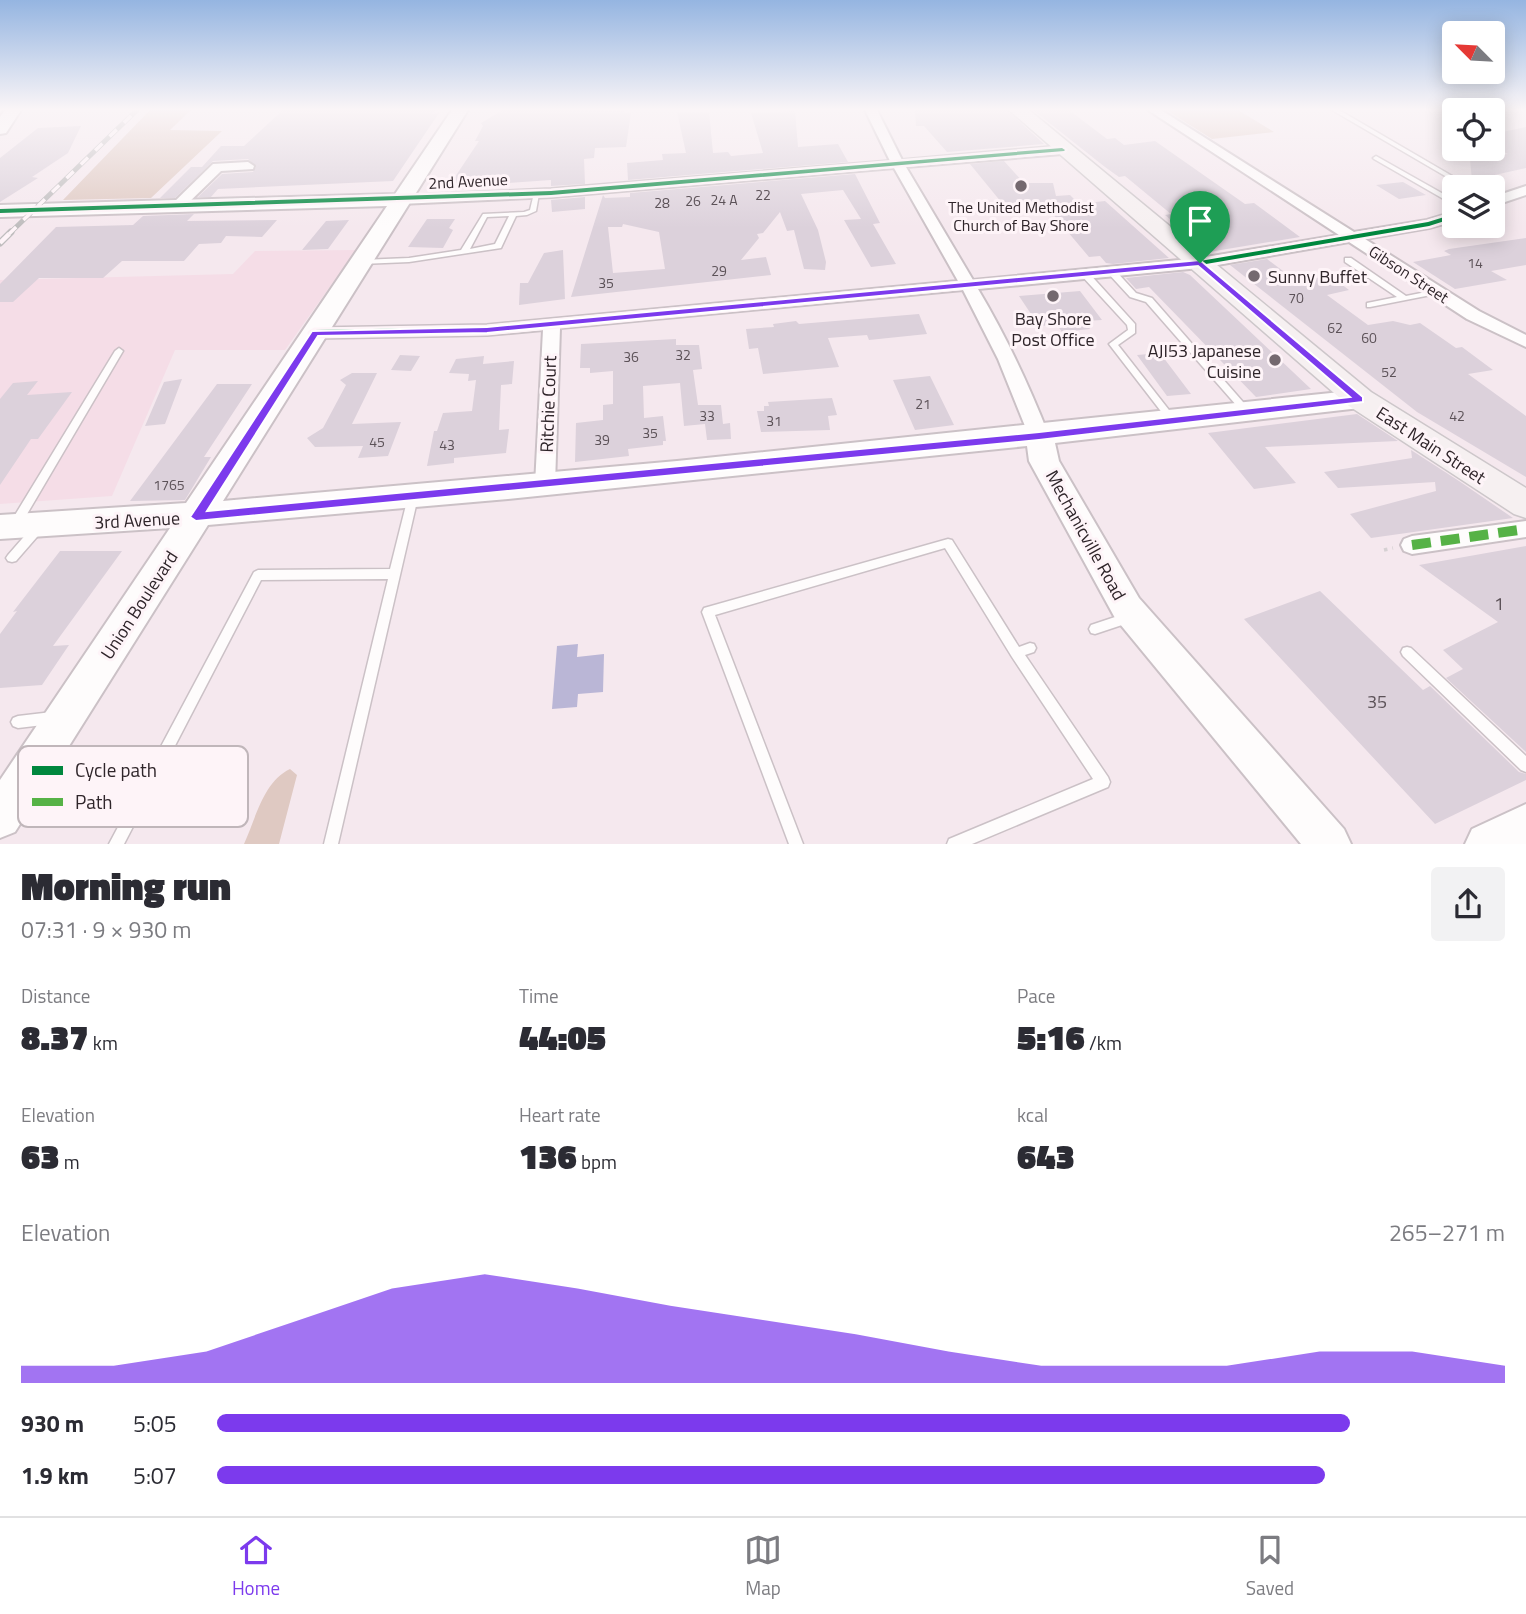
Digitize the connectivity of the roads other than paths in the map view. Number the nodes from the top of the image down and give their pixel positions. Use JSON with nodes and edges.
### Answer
{"nodes":[{"id":1,"x":434,"y":149,"type":"edge"},
{"id":2,"x":891,"y":149,"type":"edge"},
{"id":3,"x":1215,"y":149,"type":"edge"},
{"id":4,"x":1403,"y":149,"type":"edge"},
{"id":5,"x":1062,"y":150,"type":"joint"},
{"id":6,"x":1376,"y":158,"type":"dead end"},
{"id":7,"x":898,"y":164,"type":"junction"},
{"id":8,"x":247,"y":166,"type":"dead end"},
{"id":9,"x":1447,"y":175,"type":"edge"},
{"id":10,"x":1526,"y":190,"type":"edge"},
{"id":11,"x":536,"y":194,"type":"junction"},
{"id":12,"x":1442,"y":195,"type":"edge"},
{"id":13,"x":1505,"y":198,"type":"edge"},
{"id":14,"x":400,"y":200,"type":"junction"},
{"id":15,"x":177,"y":206,"type":"junction"},
{"id":16,"x":0,"y":211,"type":"edge"},
{"id":17,"x":514,"y":214,"type":"junction"},
{"id":18,"x":1442,"y":220,"type":"edge"},
{"id":19,"x":1353,"y":239,"type":"junction"},
{"id":20,"x":464,"y":251,"type":"junction"},
{"id":21,"x":1348,"y":260,"type":"dead end"},
{"id":22,"x":360,"y":262,"type":"junction"},
{"id":23,"x":1200,"y":263,"type":"junction"},
{"id":24,"x":1110,"y":270,"type":"junction"},
{"id":25,"x":1084,"y":273,"type":"junction"},
{"id":26,"x":968,"y":284,"type":"junction"},
{"id":27,"x":1436,"y":292,"type":"junction"},
{"id":28,"x":1404,"y":298,"type":"junction"},
{"id":29,"x":1370,"y":305,"type":"dead end"},
{"id":30,"x":552,"y":324,"type":"junction"},
{"id":31,"x":315,"y":333,"type":"junction"},
{"id":32,"x":1526,"y":342,"type":"edge"},
{"id":33,"x":119,"y":351,"type":"dead end"},
{"id":34,"x":1360,"y":399,"type":"junction"},
{"id":35,"x":1247,"y":412,"type":"junction"},
{"id":36,"x":1173,"y":421,"type":"junction"},
{"id":37,"x":1039,"y":436,"type":"junction"},
{"id":38,"x":545,"y":485,"type":"junction"},
{"id":39,"x":413,"y":496,"type":"junction"},
{"id":40,"x":1526,"y":505,"type":"edge"},
{"id":41,"x":196,"y":517,"type":"junction"},
{"id":42,"x":18,"y":526,"type":"edge"},
{"id":43,"x":1526,"y":529,"type":"edge"},
{"id":44,"x":1412,"y":545,"type":"dead end"},
{"id":45,"x":12,"y":558,"type":"dead end"},
{"id":46,"x":396,"y":574,"type":"junction"},
{"id":47,"x":1134,"y":615,"type":"junction"},
{"id":48,"x":1095,"y":629,"type":"dead end"},
{"id":49,"x":1406,"y":652,"type":"dead end"},
{"id":50,"x":66,"y":716,"type":"junction"},
{"id":51,"x":18,"y":722,"type":"dead end"},
{"id":52,"x":46,"y":746,"type":"edge"},
{"id":53,"x":168,"y":746,"type":"edge"},
{"id":54,"x":1526,"y":765,"type":"edge"},
{"id":55,"x":18,"y":789,"type":"edge"},
{"id":56,"x":0,"y":817,"type":"edge"},
{"id":57,"x":1526,"y":825,"type":"edge"},
{"id":58,"x":125,"y":827,"type":"edge"},
{"id":59,"x":116,"y":844,"type":"edge"},
{"id":60,"x":331,"y":844,"type":"edge"},
{"id":61,"x":796,"y":844,"type":"edge"},
{"id":62,"x":954,"y":844,"type":"edge"},
{"id":63,"x":1329,"y":844,"type":"edge"},
{"id":64,"x":1487,"y":844,"type":"edge"}],
"edges":[{"from":1,"to":14,"type":"main road","name":"Union Boulevard"},
{"from":2,"to":7,"type":"street","name":"Mechanicville Road"},
{"from":3,"to":19,"type":"street","name":"Gibson Street"},
{"from":4,"to":9,"type":"lane"},
{"from":5,"to":7,"type":"street","name":"2nd Avenue"},
{"from":5,"to":23,"type":"main road","name":"East Main Street"},
{"from":6,"to":12,"type":"lane"},
{"from":7,"to":11,"type":"street","name":"2nd Avenue"},
{"from":7,"to":26,"type":"street","name":"Mechanicville Road"},
{"from":8,"to":15,"type":"street"},
{"from":10,"to":13,"type":"street"},
{"from":11,"to":14,"type":"street","name":"2nd Avenue"},
{"from":11,"to":17,"type":"lane"},
{"from":14,"to":15,"type":"main road","name":"2nd Avenue"},
{"from":14,"to":22,"type":"main road","name":"Union Boulevard"},
{"from":15,"to":16,"type":"main road","name":"2nd Avenue"},
{"from":17,"to":20,"type":"lane"},
{"from":17,"to":20,"type":"lane"},
{"from":18,"to":19,"type":"street"},
{"from":19,"to":23,"type":"street"},
{"from":19,"to":27,"type":"street","name":"Gibson Street"},
{"from":20,"to":22,"type":"lane"},
{"from":21,"to":28,"type":"lane"},
{"from":22,"to":31,"type":"main road","name":"Union Boulevard"},
{"from":23,"to":24,"type":"street"},
{"from":23,"to":34,"type":"main road","name":"East Main Street"},
{"from":24,"to":25,"type":"street"},
{"from":24,"to":35,"type":"lane"},
{"from":25,"to":26,"type":"street"},
{"from":25,"to":36,"type":"lane"},
{"from":26,"to":30,"type":"street"},
{"from":26,"to":37,"type":"street","name":"Mechanicville Road"},
{"from":27,"to":28,"type":"lane"},
{"from":27,"to":32,"type":"street","name":"Gibson Street"},
{"from":28,"to":29,"type":"lane"},
{"from":30,"to":31,"type":"street"},
{"from":30,"to":38,"type":"street","name":"Ritchie Court"},
{"from":31,"to":41,"type":"main road","name":"Union Boulevard"},
{"from":33,"to":42,"type":"lane"},
{"from":34,"to":35,"type":"main road","name":"3rd Avenue"},
{"from":34,"to":40,"type":"main road","name":"East Main Street"},
{"from":35,"to":36,"type":"main road","name":"3rd Avenue"},
{"from":36,"to":37,"type":"main road","name":"3rd Avenue"},
{"from":37,"to":38,"type":"main road","name":"3rd Avenue"},
{"from":37,"to":47,"type":"main road","name":"Mechanicville Road"},
{"from":38,"to":39,"type":"main road","name":"3rd Avenue"},
{"from":39,"to":41,"type":"main road","name":"3rd Avenue"},
{"from":39,"to":46,"type":"lane"},
{"from":41,"to":42,"type":"main road","name":"3rd Avenue"},
{"from":41,"to":50,"type":"main road","name":"Union Boulevard"},
{"from":42,"to":45,"type":"lane"},
{"from":43,"to":44,"type":"street"},
{"from":46,"to":53,"type":"lane"},
{"from":46,"to":60,"type":"lane"},
{"from":47,"to":48,"type":"lane"},
{"from":47,"to":63,"type":"main road","name":"Mechanicville Road"},
{"from":49,"to":54,"type":"lane"},
{"from":50,"to":51,"type":"lane"},
{"from":50,"to":52,"type":"main road","name":"Union Boulevard"},
{"from":55,"to":56,"type":"main road","name":"Union Boulevard"},
{"from":57,"to":64,"type":"main road"},
{"from":58,"to":59,"type":"lane"},
{"from":61,"to":62,"type":"lane"}]}
